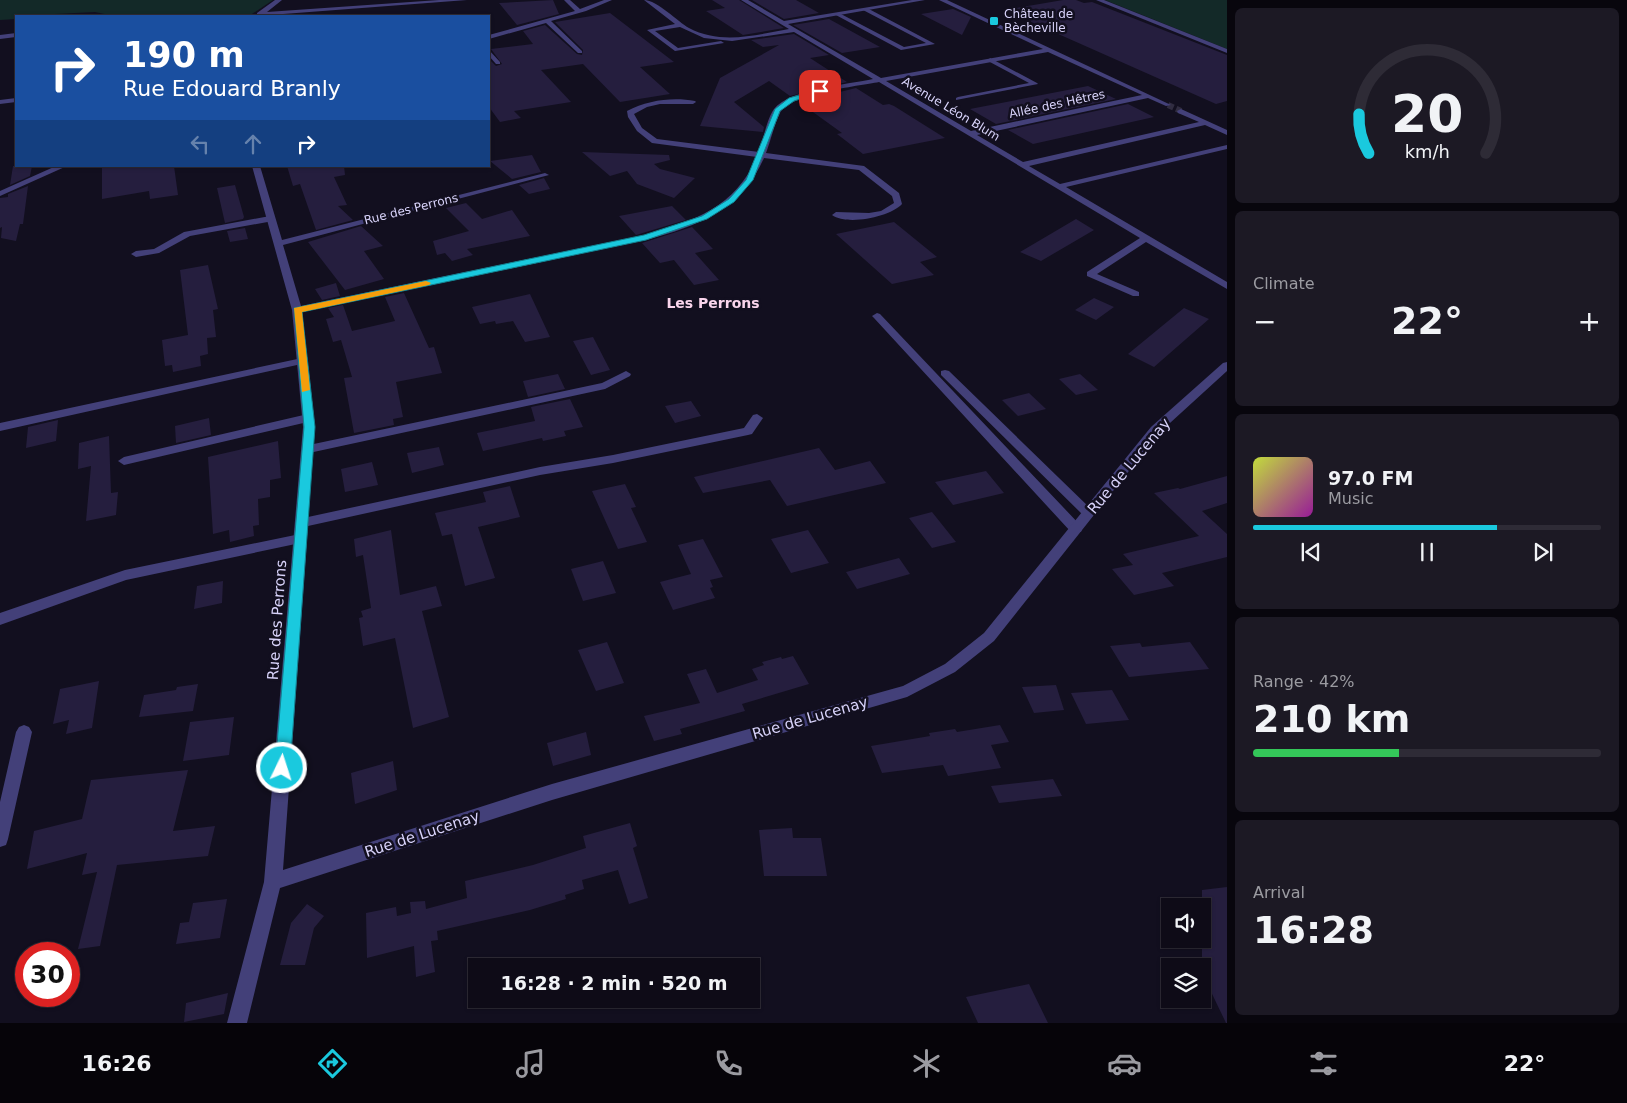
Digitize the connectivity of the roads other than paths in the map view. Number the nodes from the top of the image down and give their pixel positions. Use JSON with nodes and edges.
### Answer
{"nodes":[{"id":1,"x":279,"y":0,"type":"edge"},
{"id":2,"x":464,"y":0,"type":"edge"},
{"id":3,"x":567,"y":0,"type":"edge"},
{"id":4,"x":609,"y":0,"type":"edge"},
{"id":5,"x":647,"y":0,"type":"edge"},
{"id":6,"x":744,"y":0,"type":"edge"},
{"id":7,"x":876,"y":0,"type":"edge"},
{"id":8,"x":922,"y":0,"type":"edge"},
{"id":9,"x":942,"y":0,"type":"edge"},
{"id":10,"x":1098,"y":0,"type":"edge"},
{"id":11,"x":888,"y":5,"type":"junction"},
{"id":12,"x":865,"y":9,"type":"junction"},
{"id":13,"x":578,"y":12,"type":"junction"},
{"id":14,"x":837,"y":14,"type":"junction"},
{"id":15,"x":62,"y":15,"type":"edge"},
{"id":16,"x":83,"y":15,"type":"edge"},
{"id":17,"x":258,"y":15,"type":"edge"},
{"id":18,"x":546,"y":20,"type":"junction"},
{"id":19,"x":782,"y":23,"type":"junction"},
{"id":20,"x":682,"y":25,"type":"junction"},
{"id":21,"x":794,"y":30,"type":"junction"},
{"id":22,"x":15,"y":34,"type":"edge"},
{"id":23,"x":0,"y":37,"type":"edge"},
{"id":24,"x":490,"y":37,"type":"edge"},
{"id":25,"x":736,"y":39,"type":"junction"},
{"id":26,"x":1048,"y":50,"type":"junction"},
{"id":27,"x":1227,"y":51,"type":"edge"},
{"id":28,"x":580,"y":52,"type":"dead end"},
{"id":29,"x":490,"y":53,"type":"edge"},
{"id":30,"x":990,"y":60,"type":"junction"},
{"id":31,"x":498,"y":63,"type":"dead end"},
{"id":32,"x":879,"y":80,"type":"junction"},
{"id":33,"x":1148,"y":96,"type":"junction"},
{"id":34,"x":15,"y":100,"type":"edge"},
{"id":35,"x":958,"y":100,"type":"dead end"},
{"id":36,"x":0,"y":102,"type":"edge"},
{"id":37,"x":693,"y":102,"type":"dead end"},
{"id":38,"x":1168,"y":106,"type":"tunnel mouth"},
{"id":39,"x":1181,"y":111,"type":"tunnel mouth"},
{"id":40,"x":1206,"y":123,"type":"junction"},
{"id":41,"x":1226,"y":132,"type":"edge"},
{"id":42,"x":970,"y":134,"type":"junction"},
{"id":43,"x":1227,"y":147,"type":"edge"},
{"id":44,"x":761,"y":154,"type":"junction"},
{"id":45,"x":1021,"y":165,"type":"junction"},
{"id":46,"x":62,"y":167,"type":"edge"},
{"id":47,"x":256,"y":167,"type":"edge"},
{"id":48,"x":545,"y":175,"type":"dead end"},
{"id":49,"x":1058,"y":187,"type":"junction"},
{"id":50,"x":0,"y":194,"type":"edge"},
{"id":51,"x":836,"y":216,"type":"dead end"},
{"id":52,"x":270,"y":219,"type":"junction"},
{"id":53,"x":1146,"y":238,"type":"junction"},
{"id":54,"x":277,"y":244,"type":"junction"},
{"id":55,"x":136,"y":254,"type":"dead end"},
{"id":56,"x":1227,"y":286,"type":"edge"},
{"id":57,"x":1136,"y":294,"type":"dead end"},
{"id":58,"x":297,"y":310,"type":"junction"},
{"id":59,"x":877,"y":316,"type":"dead end"},
{"id":60,"x":302,"y":361,"type":"junction"},
{"id":61,"x":1227,"y":365,"type":"edge"},
{"id":62,"x":945,"y":373,"type":"dead end"},
{"id":63,"x":626,"y":374,"type":"dead end"},
{"id":64,"x":308,"y":418,"type":"junction"},
{"id":65,"x":757,"y":418,"type":"dead end"},
{"id":66,"x":0,"y":427,"type":"edge"},
{"id":67,"x":308,"y":449,"type":"junction"},
{"id":68,"x":124,"y":461,"type":"dead end"},
{"id":69,"x":1088,"y":513,"type":"junction"},
{"id":70,"x":301,"y":523,"type":"junction"},
{"id":71,"x":1076,"y":528,"type":"junction"},
{"id":72,"x":300,"y":539,"type":"junction"},
{"id":73,"x":0,"y":619,"type":"edge"},
{"id":74,"x":24,"y":732,"type":"dead end"},
{"id":75,"x":0,"y":839,"type":"edge"},
{"id":76,"x":273,"y":882,"type":"junction"},
{"id":77,"x":237,"y":1023,"type":"edge"}],
"edges":[{"from":1,"to":17,"type":"street"},
{"from":2,"to":17,"type":"street"},
{"from":3,"to":13,"type":"street"},
{"from":4,"to":13,"type":"street"},
{"from":5,"to":20,"type":"street"},
{"from":6,"to":19,"type":"street","name":"Avenue Léon Blum"},
{"from":7,"to":11,"type":"street"},
{"from":8,"to":11,"type":"street"},
{"from":9,"to":26,"type":"street"},
{"from":10,"to":27,"type":"street"},
{"from":11,"to":12,"type":"street"},
{"from":12,"to":14,"type":"street"},
{"from":12,"to":14,"type":"street"},
{"from":13,"to":18,"type":"street"},
{"from":14,"to":19,"type":"street"},
{"from":15,"to":16,"type":"street"},
{"from":18,"to":24,"type":"street"},
{"from":18,"to":28,"type":"street"},
{"from":19,"to":21,"type":"street","name":"Avenue Léon Blum"},
{"from":20,"to":25,"type":"street"},
{"from":20,"to":25,"type":"street"},
{"from":21,"to":25,"type":"street"},
{"from":21,"to":32,"type":"street","name":"Avenue Léon Blum"},
{"from":22,"to":23,"type":"street"},
{"from":26,"to":30,"type":"street"},
{"from":26,"to":33,"type":"street"},
{"from":29,"to":31,"type":"street"},
{"from":30,"to":32,"type":"street"},
{"from":30,"to":35,"type":"street"},
{"from":32,"to":42,"type":"street","name":"Avenue Léon Blum"},
{"from":32,"to":44,"type":"street"},
{"from":33,"to":38,"type":"street"},
{"from":33,"to":42,"type":"street","name":"Allée des Hêtres"},
{"from":34,"to":36,"type":"street"},
{"from":37,"to":44,"type":"street"},
{"from":39,"to":40,"type":"street"},
{"from":40,"to":41,"type":"street"},
{"from":40,"to":45,"type":"street"},
{"from":42,"to":45,"type":"street","name":"Avenue Léon Blum"},
{"from":43,"to":49,"type":"street"},
{"from":44,"to":51,"type":"street"},
{"from":44,"to":58,"type":"street"},
{"from":45,"to":49,"type":"street","name":"Avenue Léon Blum"},
{"from":46,"to":50,"type":"street"},
{"from":47,"to":52,"type":"street","name":"Rue des Perrons"},
{"from":48,"to":54,"type":"street","name":"Rue des Perrons"},
{"from":49,"to":53,"type":"street","name":"Avenue Léon Blum"},
{"from":52,"to":54,"type":"street","name":"Rue des Perrons"},
{"from":52,"to":55,"type":"street"},
{"from":53,"to":56,"type":"street","name":"Avenue Léon Blum"},
{"from":53,"to":57,"type":"street"},
{"from":54,"to":58,"type":"street","name":"Rue des Perrons"},
{"from":58,"to":60,"type":"street","name":"Rue des Perrons"},
{"from":59,"to":71,"type":"street"},
{"from":60,"to":64,"type":"street","name":"Rue des Perrons"},
{"from":60,"to":66,"type":"street"},
{"from":61,"to":69,"type":"street","name":"Rue de Lucenay"},
{"from":62,"to":69,"type":"street"},
{"from":63,"to":67,"type":"street"},
{"from":64,"to":67,"type":"street","name":"Rue des Perrons"},
{"from":64,"to":68,"type":"street"},
{"from":65,"to":70,"type":"street"},
{"from":67,"to":70,"type":"street","name":"Rue des Perrons"},
{"from":69,"to":71,"type":"street","name":"Rue de Lucenay"},
{"from":70,"to":72,"type":"street","name":"Rue des Perrons"},
{"from":71,"to":76,"type":"street","name":"Rue de Lucenay"},
{"from":72,"to":73,"type":"street"},
{"from":72,"to":76,"type":"street","name":"Rue des Perrons"},
{"from":74,"to":75,"type":"street"},
{"from":76,"to":77,"type":"street","name":"Rue des Perrons"}]}
